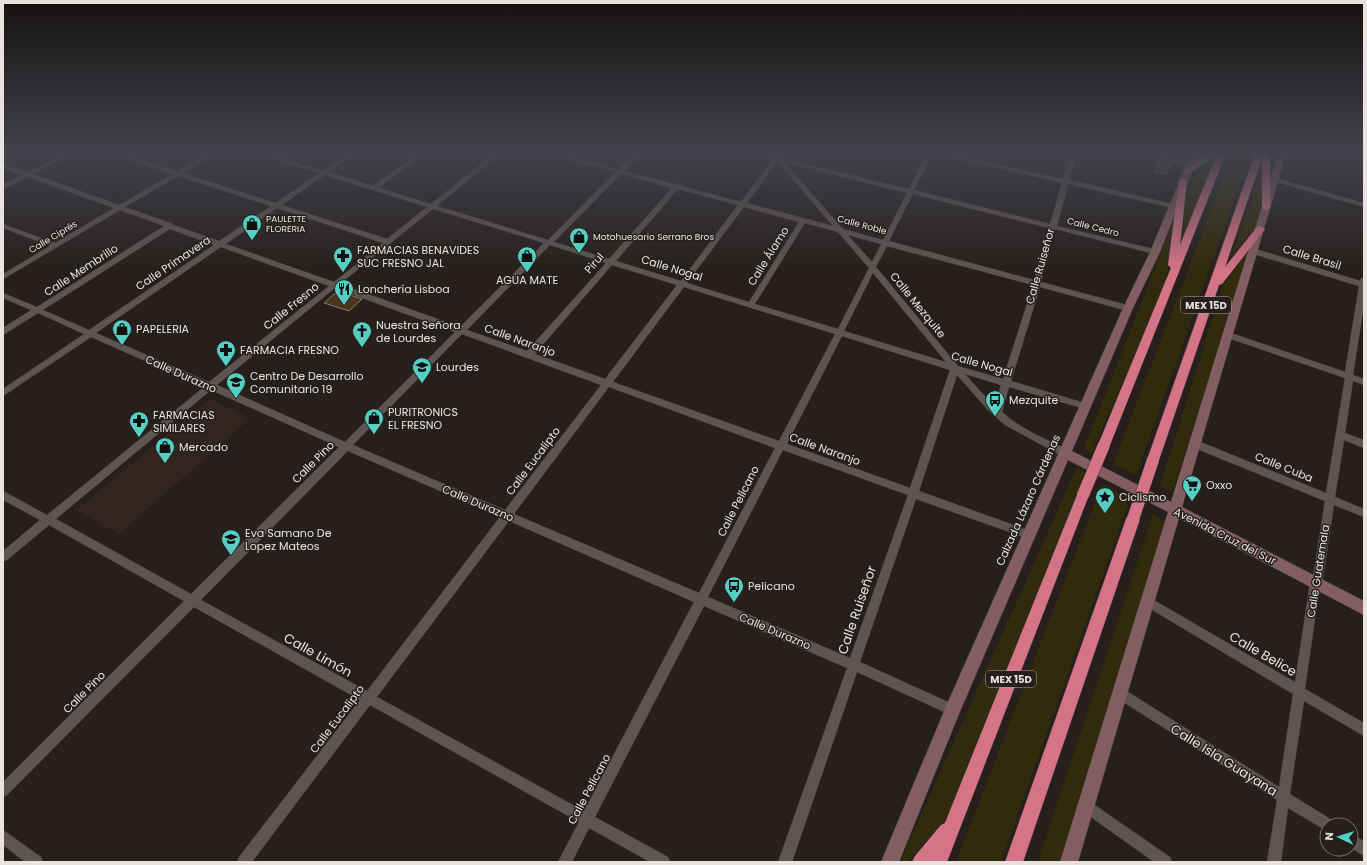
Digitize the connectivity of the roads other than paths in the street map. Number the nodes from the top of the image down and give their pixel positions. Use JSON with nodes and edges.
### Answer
{"nodes":[{"id":1,"x":76,"y":191,"type":"edge"},
{"id":2,"x":147,"y":191,"type":"edge"},
{"id":3,"x":233,"y":191,"type":"edge"},
{"id":4,"x":298,"y":191,"type":"edge"},
{"id":5,"x":386,"y":191,"type":"edge"},
{"id":6,"x":451,"y":191,"type":"edge"},
{"id":7,"x":599,"y":191,"type":"edge"},
{"id":8,"x":672,"y":191,"type":"edge"},
{"id":9,"x":699,"y":191,"type":"edge"},
{"id":10,"x":751,"y":191,"type":"edge"},
{"id":11,"x":808,"y":191,"type":"edge"},
{"id":12,"x":1062,"y":191,"type":"edge"},
{"id":13,"x":1110,"y":191,"type":"edge"},
{"id":14,"x":1179,"y":191,"type":"edge"},
{"id":15,"x":1183,"y":191,"type":"edge"},
{"id":16,"x":1207,"y":191,"type":"edge"},
{"id":17,"x":1246,"y":191,"type":"edge"},
{"id":18,"x":1266,"y":191,"type":"edge"},
{"id":19,"x":1271,"y":191,"type":"edge"},
{"id":20,"x":1315,"y":191,"type":"edge"},
{"id":21,"x":910,"y":192,"type":"joint"},
{"id":22,"x":742,"y":204,"type":"junction"},
{"id":23,"x":1364,"y":205,"type":"edge"},
{"id":24,"x":277,"y":206,"type":"junction"},
{"id":25,"x":433,"y":206,"type":"junction"},
{"id":26,"x":1173,"y":206,"type":"junction"},
{"id":27,"x":121,"y":207,"type":"junction"},
{"id":28,"x":1266,"y":208,"type":"junction"},
{"id":29,"x":804,"y":220,"type":"junction"},
{"id":30,"x":171,"y":225,"type":"junction"},
{"id":31,"x":3,"y":226,"type":"edge"},
{"id":32,"x":1052,"y":226,"type":"junction"},
{"id":33,"x":1260,"y":229,"type":"junction"},
{"id":34,"x":840,"y":230,"type":"junction"},
{"id":35,"x":388,"y":242,"type":"junction"},
{"id":36,"x":549,"y":242,"type":"junction"},
{"id":37,"x":885,"y":242,"type":"junction"},
{"id":38,"x":220,"y":244,"type":"junction"},
{"id":39,"x":56,"y":246,"type":"junction"},
{"id":40,"x":1253,"y":250,"type":"junction"},
{"id":41,"x":1155,"y":252,"type":"junction"},
{"id":42,"x":611,"y":261,"type":"junction"},
{"id":43,"x":872,"y":267,"type":"junction"},
{"id":44,"x":3,"y":277,"type":"edge"},
{"id":45,"x":1171,"y":282,"type":"junction"},
{"id":46,"x":682,"y":283,"type":"junction"},
{"id":47,"x":1037,"y":283,"type":"junction"},
{"id":48,"x":1364,"y":283,"type":"edge"},
{"id":49,"x":334,"y":285,"type":"junction"},
{"id":50,"x":1212,"y":289,"type":"junction"},
{"id":51,"x":3,"y":295,"type":"edge"},
{"id":52,"x":751,"y":304,"type":"junction"},
{"id":53,"x":1128,"y":308,"type":"junction"},
{"id":54,"x":38,"y":310,"type":"junction"},
{"id":55,"x":1360,"y":328,"type":"edge"},
{"id":56,"x":460,"y":331,"type":"junction"},
{"id":57,"x":3,"y":332,"type":"edge"},
{"id":58,"x":840,"y":332,"type":"junction"},
{"id":59,"x":90,"y":333,"type":"junction"},
{"id":60,"x":1228,"y":335,"type":"junction"},
{"id":61,"x":528,"y":356,"type":"junction"},
{"id":62,"x":955,"y":368,"type":"junction"},
{"id":63,"x":1349,"y":377,"type":"junction"},
{"id":64,"x":1006,"y":382,"type":"junction"},
{"id":65,"x":1364,"y":382,"type":"edge"},
{"id":66,"x":606,"y":384,"type":"junction"},
{"id":67,"x":209,"y":387,"type":"junction"},
{"id":68,"x":3,"y":393,"type":"edge"},
{"id":69,"x":1085,"y":406,"type":"junction"},
{"id":70,"x":997,"y":413,"type":"junction"},
{"id":71,"x":1340,"y":435,"type":"junction"},
{"id":72,"x":1195,"y":444,"type":"junction"},
{"id":73,"x":1364,"y":444,"type":"edge"},
{"id":74,"x":780,"y":445,"type":"junction"},
{"id":75,"x":346,"y":446,"type":"junction"},
{"id":76,"x":1065,"y":453,"type":"junction"},
{"id":77,"x":3,"y":494,"type":"edge"},
{"id":78,"x":913,"y":494,"type":"junction"},
{"id":79,"x":1330,"y":499,"type":"junction"},
{"id":80,"x":1174,"y":510,"type":"junction"},
{"id":81,"x":1364,"y":513,"type":"edge"},
{"id":82,"x":507,"y":516,"type":"junction"},
{"id":83,"x":48,"y":520,"type":"junction"},
{"id":84,"x":1029,"y":535,"type":"junction"},
{"id":85,"x":3,"y":557,"type":"edge"},
{"id":86,"x":1315,"y":583,"type":"junction"},
{"id":87,"x":702,"y":600,"type":"junction"},
{"id":88,"x":192,"y":601,"type":"junction"},
{"id":89,"x":1148,"y":602,"type":"junction"},
{"id":90,"x":1364,"y":608,"type":"edge"},
{"id":91,"x":853,"y":665,"type":"junction"},
{"id":92,"x":1300,"y":692,"type":"junction"},
{"id":93,"x":1121,"y":694,"type":"junction"},
{"id":94,"x":368,"y":698,"type":"junction"},
{"id":95,"x":953,"y":710,"type":"junction"},
{"id":96,"x":1364,"y":730,"type":"edge"},
{"id":97,"x":3,"y":791,"type":"edge"},
{"id":98,"x":1283,"y":797,"type":"junction"},
{"id":99,"x":1086,"y":805,"type":"junction"},
{"id":100,"x":587,"y":819,"type":"junction"},
{"id":101,"x":1319,"y":820,"type":"edge"},
{"id":102,"x":954,"y":822,"type":"junction"},
{"id":103,"x":3,"y":837,"type":"edge"},
{"id":104,"x":36,"y":862,"type":"edge"},
{"id":105,"x":244,"y":862,"type":"edge"},
{"id":106,"x":565,"y":862,"type":"edge"},
{"id":107,"x":663,"y":862,"type":"edge"},
{"id":108,"x":786,"y":862,"type":"edge"},
{"id":109,"x":890,"y":862,"type":"edge"},
{"id":110,"x":920,"y":862,"type":"edge"},
{"id":111,"x":938,"y":862,"type":"edge"},
{"id":112,"x":1014,"y":862,"type":"edge"},
{"id":113,"x":1069,"y":862,"type":"edge"},
{"id":114,"x":1165,"y":862,"type":"edge"},
{"id":115,"x":1274,"y":862,"type":"edge"}],
"edges":[{"from":1,"to":27,"type":"street","name":"Calle Naranjo"},
{"from":2,"to":27,"type":"street","name":"Calle Ciprés"},
{"from":3,"to":24,"type":"street"},
{"from":4,"to":24,"type":"street","name":"Calle Primavera"},
{"from":5,"to":25,"type":"street","name":"Calle Nogal"},
{"from":6,"to":25,"type":"street","name":"Calle Fresno"},
{"from":7,"to":36,"type":"street","name":"Calle Pino"},
{"from":8,"to":42,"type":"street","name":"Pirul"},
{"from":9,"to":22,"type":"street","name":"Calle Roble"},
{"from":10,"to":22,"type":"street","name":"Calle Eucalipto"},
{"from":11,"to":34,"type":"street","name":"Calle Mezquite"},
{"from":12,"to":32,"type":"street","name":"Calle Ruiseñor"},
{"from":13,"to":26,"type":"street"},
{"from":14,"to":26,"type":"main road","name":"Calzada Lázaro Cárdenas"},
{"from":15,"to":45,"type":"highway"},
{"from":16,"to":45,"type":"highway","number":"MEX 15D"},
{"from":17,"to":50,"type":"highway","number":"MEX 15D"},
{"from":18,"to":28,"type":"highway"},
{"from":19,"to":28,"type":"main road"},
{"from":20,"to":23,"type":"street"},
{"from":21,"to":32,"type":"street","name":"Calle Cedro"},
{"from":21,"to":37,"type":"street","name":"Calle Pelícano"},
{"from":22,"to":29,"type":"street","name":"Calle Roble"},
{"from":22,"to":46,"type":"street","name":"Calle Eucalipto"},
{"from":24,"to":35,"type":"street"},
{"from":24,"to":38,"type":"street","name":"Calle Primavera"},
{"from":25,"to":35,"type":"street","name":"Calle Fresno"},
{"from":25,"to":36,"type":"street","name":"Calle Nogal"},
{"from":26,"to":41,"type":"main road","name":"Calzada Lázaro Cárdenas"},
{"from":27,"to":30,"type":"street","name":"Calle Naranjo"},
{"from":27,"to":39,"type":"street","name":"Calle Ciprés"},
{"from":28,"to":33,"type":"main road"},
{"from":29,"to":34,"type":"street","name":"Calle Roble"},
{"from":29,"to":52,"type":"street","name":"Calle Álamo"},
{"from":30,"to":38,"type":"street","name":"Calle Naranjo"},
{"from":30,"to":54,"type":"street","name":"Calle Membrillo"},
{"from":31,"to":39,"type":"street"},
{"from":32,"to":41,"type":"street","name":"Calle Cedro"},
{"from":32,"to":47,"type":"street","name":"Calle Ruiseñor"},
{"from":33,"to":40,"type":"main road"},
{"from":33,"to":50,"type":"highway"},
{"from":34,"to":37,"type":"street","name":"Calle Roble"},
{"from":34,"to":43,"type":"street","name":"Calle Mezquite"},
{"from":35,"to":49,"type":"street","name":"Calle Fresno"},
{"from":36,"to":42,"type":"street","name":"Calle Nogal"},
{"from":36,"to":56,"type":"street","name":"Calle Pino"},
{"from":37,"to":43,"type":"street","name":"Calle Pelícano"},
{"from":37,"to":47,"type":"street","name":"Calle Roble"},
{"from":38,"to":49,"type":"street","name":"Calle Naranjo"},
{"from":38,"to":59,"type":"street","name":"Calle Primavera"},
{"from":39,"to":44,"type":"street","name":"Calle Ciprés"},
{"from":40,"to":48,"type":"street","name":"Calle Brasil"},
{"from":40,"to":60,"type":"main road"},
{"from":41,"to":53,"type":"main road","name":"Calzada Lázaro Cárdenas"},
{"from":42,"to":46,"type":"street","name":"Calle Nogal"},
{"from":42,"to":61,"type":"street","name":"Pirul"},
{"from":43,"to":58,"type":"street","name":"Calle Pelícano"},
{"from":43,"to":62,"type":"street","name":"Calle Mezquite"},
{"from":45,"to":102,"type":"highway","number":"MEX 15D","bridge":true},
{"from":46,"to":52,"type":"street","name":"Calle Nogal"},
{"from":46,"to":66,"type":"street","name":"Calle Eucalipto"},
{"from":47,"to":53,"type":"street","name":"Calle Roble"},
{"from":47,"to":64,"type":"street","name":"Calle Ruiseñor"},
{"from":48,"to":55,"type":"street","name":"Calle Guatemala"},
{"from":49,"to":56,"type":"street","name":"Calle Naranjo"},
{"from":49,"to":67,"type":"street","name":"Calle Fresno"},
{"from":50,"to":112,"type":"highway","number":"MEX 15D","bridge":true},
{"from":51,"to":54,"type":"street","name":"Calle Durazno"},
{"from":52,"to":58,"type":"street","name":"Calle Nogal"},
{"from":53,"to":69,"type":"main road","name":"Calzada Lázaro Cárdenas"},
{"from":54,"to":57,"type":"street","name":"Calle Membrillo"},
{"from":54,"to":59,"type":"street","name":"Calle Durazno"},
{"from":55,"to":63,"type":"street","name":"Calle Guatemala"},
{"from":56,"to":61,"type":"street","name":"Calle Naranjo"},
{"from":56,"to":75,"type":"street","name":"Calle Pino"},
{"from":58,"to":62,"type":"street","name":"Calle Nogal"},
{"from":58,"to":74,"type":"street","name":"Calle Pelícano"},
{"from":59,"to":67,"type":"street","name":"Calle Durazno"},
{"from":59,"to":68,"type":"street","name":"Calle Primavera"},
{"from":60,"to":63,"type":"street"},
{"from":60,"to":72,"type":"main road"},
{"from":61,"to":66,"type":"street","name":"Calle Naranjo"},
{"from":62,"to":64,"type":"street","name":"Calle Nogal"},
{"from":62,"to":70,"type":"street","name":"Calle Mezquite"},
{"from":62,"to":78,"type":"street","name":"Calle Ruiseñor"},
{"from":63,"to":65,"type":"street"},
{"from":63,"to":71,"type":"street","name":"Calle Guatemala"},
{"from":64,"to":69,"type":"street","name":"Calle Nogal"},
{"from":64,"to":70,"type":"street","name":"Calle Ruiseñor"},
{"from":66,"to":74,"type":"street","name":"Calle Naranjo"},
{"from":66,"to":82,"type":"street","name":"Calle Eucalipto"},
{"from":67,"to":75,"type":"street","name":"Calle Durazno"},
{"from":67,"to":83,"type":"street","name":"Calle Fresno"},
{"from":69,"to":76,"type":"main road","name":"Calzada Lázaro Cárdenas"},
{"from":70,"to":76,"type":"street","name":"Calle Mezquite"},
{"from":71,"to":73,"type":"street"},
{"from":71,"to":79,"type":"street","name":"Calle Guatemala"},
{"from":72,"to":79,"type":"street","name":"Calle Cuba"},
{"from":72,"to":80,"type":"main road"},
{"from":74,"to":78,"type":"street","name":"Calle Naranjo"},
{"from":74,"to":87,"type":"street","name":"Calle Pelícano"},
{"from":75,"to":82,"type":"street","name":"Calle Durazno"},
{"from":75,"to":88,"type":"street","name":"Calle Pino"},
{"from":76,"to":80,"type":"main road","name":"Avenida Cruz del Sur"},
{"from":76,"to":84,"type":"main road","name":"Calzada Lázaro Cárdenas"},
{"from":77,"to":83,"type":"street","name":"Calle Limón"},
{"from":78,"to":84,"type":"street","name":"Calle Naranjo"},
{"from":78,"to":91,"type":"street","name":"Calle Ruiseñor"},
{"from":79,"to":81,"type":"street","name":"Calle Cuba"},
{"from":79,"to":86,"type":"street","name":"Calle Guatemala"},
{"from":80,"to":86,"type":"main road","name":"Avenida Cruz del Sur"},
{"from":80,"to":89,"type":"main road"},
{"from":82,"to":87,"type":"street","name":"Calle Durazno"},
{"from":82,"to":94,"type":"street","name":"Calle Eucalipto"},
{"from":83,"to":85,"type":"street","name":"Calle Fresno"},
{"from":83,"to":88,"type":"street","name":"Calle Limón"},
{"from":84,"to":95,"type":"main road","name":"Calzada Lázaro Cárdenas"},
{"from":86,"to":90,"type":"main road","name":"Avenida Cruz del Sur"},
{"from":86,"to":92,"type":"street","name":"Calle Guatemala"},
{"from":87,"to":91,"type":"street","name":"Calle Durazno"},
{"from":87,"to":100,"type":"street","name":"Calle Pelícano"},
{"from":88,"to":94,"type":"street","name":"Calle Limón"},
{"from":88,"to":97,"type":"street","name":"Calle Pino"},
{"from":89,"to":92,"type":"street","name":"Calle Belice"},
{"from":89,"to":93,"type":"main road"},
{"from":91,"to":95,"type":"street","name":"Calle Durazno"},
{"from":91,"to":108,"type":"street","name":"Calle Ruiseñor"},
{"from":92,"to":96,"type":"street","name":"Calle Belice"},
{"from":92,"to":98,"type":"street","name":"Calle Guatemala"},
{"from":93,"to":98,"type":"street","name":"Calle Isla Guayana"},
{"from":93,"to":99,"type":"main road"},
{"from":94,"to":100,"type":"street","name":"Calle Limón"},
{"from":94,"to":105,"type":"street","name":"Calle Eucalipto"},
{"from":95,"to":109,"type":"main road","name":"Calzada Lázaro Cárdenas"},
{"from":98,"to":101,"type":"street","name":"Calle Isla Guayana"},
{"from":98,"to":115,"type":"street","name":"Calle Guatemala"},
{"from":99,"to":113,"type":"main road"},
{"from":99,"to":114,"type":"street"},
{"from":100,"to":106,"type":"street","name":"Calle Pelícano"},
{"from":100,"to":107,"type":"street","name":"Calle Limón"},
{"from":102,"to":110,"type":"highway"},
{"from":102,"to":111,"type":"highway","number":"MEX 15D"},
{"from":103,"to":104,"type":"street"}]}
